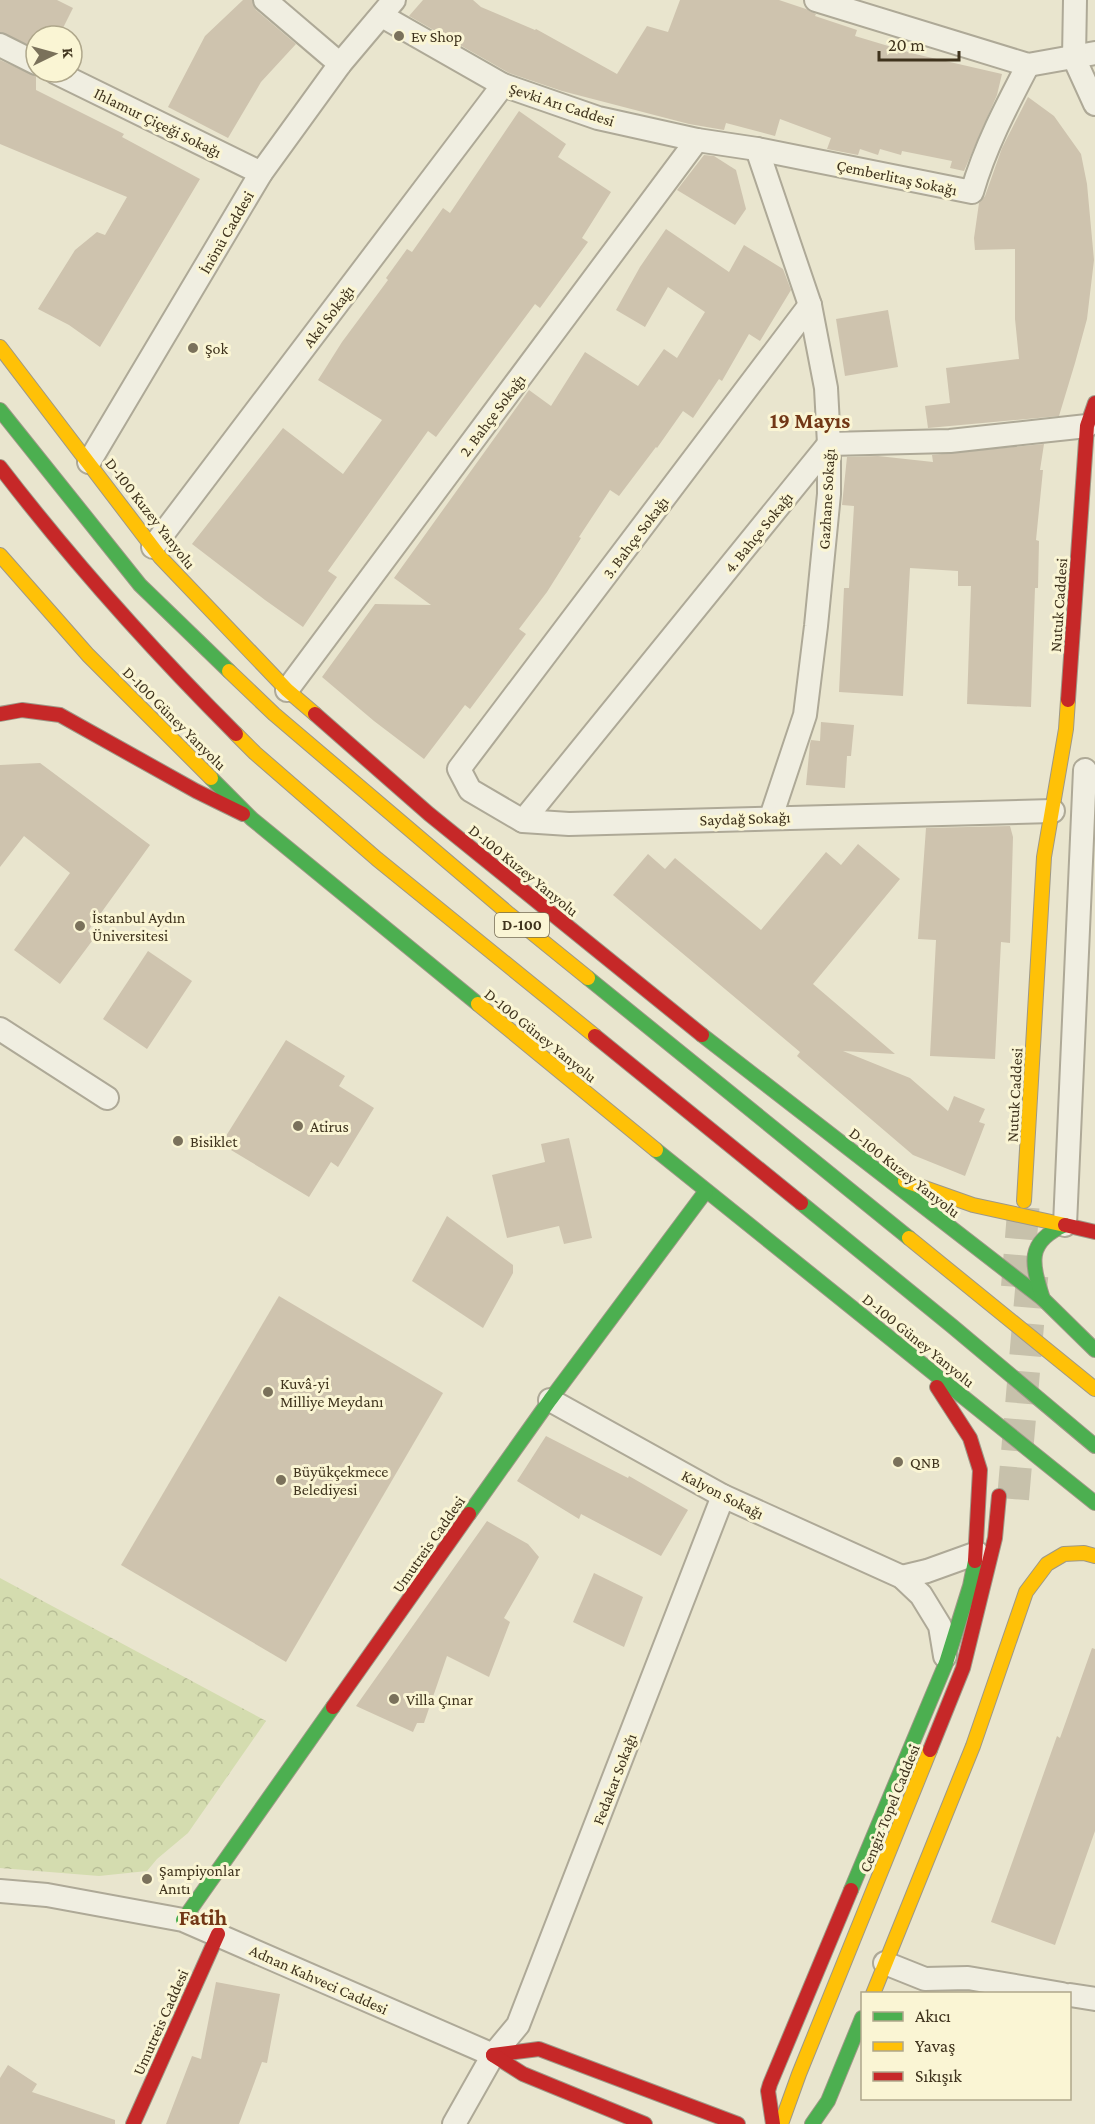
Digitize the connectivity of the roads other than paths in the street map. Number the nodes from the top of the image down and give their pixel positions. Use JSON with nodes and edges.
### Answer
{"nodes":[{"id":1,"x":265,"y":0,"type":"edge"},
{"id":2,"x":1075,"y":0,"type":"edge"},
{"id":3,"x":823,"y":1,"type":"edge"},
{"id":4,"x":388,"y":8,"type":"edge"},
{"id":5,"x":0,"y":45,"type":"edge"},
{"id":6,"x":1085,"y":55,"type":"edge"},
{"id":7,"x":24,"y":57,"type":"edge"},
{"id":8,"x":340,"y":64,"type":"junction"},
{"id":9,"x":1028,"y":65,"type":"junction"},
{"id":10,"x":79,"y":84,"type":"edge"},
{"id":11,"x":503,"y":85,"type":"junction"},
{"id":12,"x":1095,"y":104,"type":"edge"},
{"id":13,"x":697,"y":140,"type":"junction"},
{"id":14,"x":757,"y":148,"type":"junction"},
{"id":15,"x":261,"y":173,"type":"junction"},
{"id":16,"x":810,"y":305,"type":"junction"},
{"id":17,"x":0,"y":347,"type":"edge"},
{"id":18,"x":1095,"y":403,"type":"edge"},
{"id":19,"x":0,"y":410,"type":"edge"},
{"id":20,"x":1087,"y":426,"type":"junction"},
{"id":21,"x":829,"y":444,"type":"junction"},
{"id":22,"x":89,"y":462,"type":"junction"},
{"id":23,"x":0,"y":467,"type":"edge"},
{"id":24,"x":153,"y":547,"type":"junction"},
{"id":25,"x":0,"y":555,"type":"edge"},
{"id":26,"x":287,"y":690,"type":"junction"},
{"id":27,"x":0,"y":714,"type":"edge"},
{"id":28,"x":459,"y":769,"type":"joint"},
{"id":29,"x":1090,"y":770,"type":"edge"},
{"id":30,"x":1059,"y":772,"type":"junction"},
{"id":31,"x":1053,"y":811,"type":"junction"},
{"id":32,"x":771,"y":818,"type":"junction"},
{"id":33,"x":252,"y":819,"type":"junction"},
{"id":34,"x":523,"y":820,"type":"junction"},
{"id":35,"x":1050,"y":997,"type":"dead end"},
{"id":36,"x":0,"y":1029,"type":"edge"},
{"id":37,"x":107,"y":1098,"type":"dead end"},
{"id":38,"x":877,"y":1171,"type":"junction"},
{"id":39,"x":706,"y":1191,"type":"junction"},
{"id":40,"x":1024,"y":1202,"type":"tunnel mouth"},
{"id":41,"x":1065,"y":1225,"type":"junction"},
{"id":42,"x":1095,"y":1232,"type":"edge"},
{"id":43,"x":1043,"y":1299,"type":"junction"},
{"id":44,"x":1095,"y":1350,"type":"edge"},
{"id":45,"x":926,"y":1367,"type":"junction"},
{"id":46,"x":1095,"y":1389,"type":"edge"},
{"id":47,"x":549,"y":1400,"type":"junction"},
{"id":48,"x":1095,"y":1446,"type":"edge"},
{"id":49,"x":723,"y":1496,"type":"junction"},
{"id":50,"x":999,"y":1496,"type":"tunnel mouth"},
{"id":51,"x":1095,"y":1503,"type":"edge"},
{"id":52,"x":1011,"y":1510,"type":"tunnel mouth"},
{"id":53,"x":977,"y":1553,"type":"junction"},
{"id":54,"x":1095,"y":1556,"type":"edge"},
{"id":55,"x":902,"y":1577,"type":"junction"},
{"id":56,"x":946,"y":1663,"type":"junction"},
{"id":57,"x":0,"y":1891,"type":"edge"},
{"id":58,"x":183,"y":1920,"type":"junction"},
{"id":59,"x":218,"y":1934,"type":"junction"},
{"id":60,"x":885,"y":1963,"type":"junction"},
{"id":61,"x":874,"y":1992,"type":"edge"},
{"id":62,"x":1050,"y":1992,"type":"edge"},
{"id":63,"x":1071,"y":1995,"type":"edge"},
{"id":64,"x":1095,"y":1999,"type":"edge"},
{"id":65,"x":861,"y":2020,"type":"edge"},
{"id":66,"x":493,"y":2055,"type":"junction"},
{"id":67,"x":799,"y":2116,"type":"dead end"},
{"id":68,"x":133,"y":2124,"type":"edge"},
{"id":69,"x":454,"y":2124,"type":"edge"},
{"id":70,"x":645,"y":2124,"type":"edge"},
{"id":71,"x":738,"y":2124,"type":"edge"},
{"id":72,"x":773,"y":2124,"type":"edge"},
{"id":73,"x":781,"y":2124,"type":"edge"},
{"id":74,"x":812,"y":2124,"type":"edge"}],
"edges":[{"from":1,"to":8,"type":"street"},
{"from":2,"to":6,"type":"street"},
{"from":3,"to":9,"type":"street"},
{"from":4,"to":8,"type":"street","name":"İnönü Caddesi"},
{"from":4,"to":11,"type":"street","name":"Şevki Arı Caddesi"},
{"from":5,"to":7,"type":"street"},
{"from":6,"to":9,"type":"street"},
{"from":6,"to":12,"type":"street"},
{"from":8,"to":15,"type":"street","name":"İnönü Caddesi"},
{"from":9,"to":14,"type":"street","name":"Çemberlitaş Sokağı"},
{"from":10,"to":15,"type":"street","name":"Ihlamur Çiçeği Sokağı"},
{"from":11,"to":13,"type":"street","name":"Şevki Arı Caddesi"},
{"from":11,"to":24,"type":"street","name":"Akel Sokağı"},
{"from":13,"to":14,"type":"street","name":"Şevki Arı Caddesi"},
{"from":13,"to":26,"type":"street","name":"2. Bahçe Sokağı"},
{"from":14,"to":16,"type":"street","name":"Gazhane Sokağı"},
{"from":15,"to":22,"type":"street","name":"İnönü Caddesi"},
{"from":16,"to":21,"type":"street","name":"Gazhane Sokağı"},
{"from":16,"to":28,"type":"street","name":"3. Bahçe Sokağı"},
{"from":17,"to":22,"type":"main road","name":"D-100 Kuzey Yanyolu"},
{"from":18,"to":20,"type":"main road","name":"Nutuk Caddesi"},
{"from":19,"to":46,"type":"main road","number":"D-100"},
{"from":20,"to":21,"type":"street"},
{"from":20,"to":30,"type":"main road","name":"Nutuk Caddesi"},
{"from":21,"to":32,"type":"street","name":"Gazhane Sokağı"},
{"from":21,"to":34,"type":"street","name":"4. Bahçe Sokağı"},
{"from":22,"to":24,"type":"main road","name":"D-100 Kuzey Yanyolu"},
{"from":23,"to":48,"type":"main road","number":"D-100"},
{"from":24,"to":26,"type":"main road","name":"D-100 Kuzey Yanyolu"},
{"from":25,"to":33,"type":"main road","name":"D-100 Güney Yanyolu"},
{"from":26,"to":38,"type":"main road","name":"D-100 Kuzey Yanyolu"},
{"from":27,"to":33,"type":"main road"},
{"from":28,"to":34,"type":"street","name":"Saydağ Sokağı"},
{"from":29,"to":30,"type":"street"},
{"from":29,"to":41,"type":"street"},
{"from":30,"to":31,"type":"main road","name":"Nutuk Caddesi"},
{"from":31,"to":32,"type":"street","name":"Saydağ Sokağı"},
{"from":31,"to":35,"type":"main road","name":"Nutuk Caddesi"},
{"from":31,"to":40,"type":"main road","name":"Nutuk Caddesi"},
{"from":32,"to":34,"type":"street","name":"Saydağ Sokağı"},
{"from":33,"to":39,"type":"main road","name":"D-100 Güney Yanyolu"},
{"from":36,"to":37,"type":"street"},
{"from":38,"to":41,"type":"main road"},
{"from":38,"to":43,"type":"main road","name":"D-100 Kuzey Yanyolu"},
{"from":39,"to":45,"type":"main road","name":"D-100 Güney Yanyolu"},
{"from":39,"to":47,"type":"main road","name":"Umutreis Caddesi"},
{"from":41,"to":42,"type":"main road"},
{"from":41,"to":43,"type":"main road"},
{"from":43,"to":44,"type":"main road","name":"D-100 Kuzey Yanyolu"},
{"from":45,"to":51,"type":"main road","name":"D-100 Güney Yanyolu"},
{"from":45,"to":53,"type":"main road"},
{"from":47,"to":49,"type":"street","name":"Kalyon Sokağı"},
{"from":47,"to":58,"type":"main road","name":"Umutreis Caddesi"},
{"from":49,"to":55,"type":"street","name":"Kalyon Sokağı"},
{"from":49,"to":66,"type":"street","name":"Fedakar Sokağı"},
{"from":50,"to":73,"type":"main road","name":"Cengiz Topel Caddesi"},
{"from":52,"to":67,"type":"main road","name":"Cengiz Topel Caddesi"},
{"from":53,"to":55,"type":"street"},
{"from":53,"to":56,"type":"main road"},
{"from":54,"to":60,"type":"main road"},
{"from":55,"to":56,"type":"street","name":"Kalyon Sokağı"},
{"from":56,"to":72,"type":"main road"},
{"from":57,"to":58,"type":"street","name":"Adnan Kahveci Caddesi"},
{"from":58,"to":59,"type":"street","name":"Adnan Kahveci Caddesi"},
{"from":59,"to":66,"type":"street","name":"Adnan Kahveci Caddesi"},
{"from":59,"to":68,"type":"main road","name":"Umutreis Caddesi"},
{"from":60,"to":61,"type":"main road"},
{"from":60,"to":62,"type":"street"},
{"from":63,"to":64,"type":"street"},
{"from":65,"to":74,"type":"main road"},
{"from":66,"to":69,"type":"street","name":"Fedakar Sokağı"},
{"from":66,"to":70,"type":"main road","name":"Adnan Kahveci Caddesi"},
{"from":66,"to":71,"type":"main road"}]}
